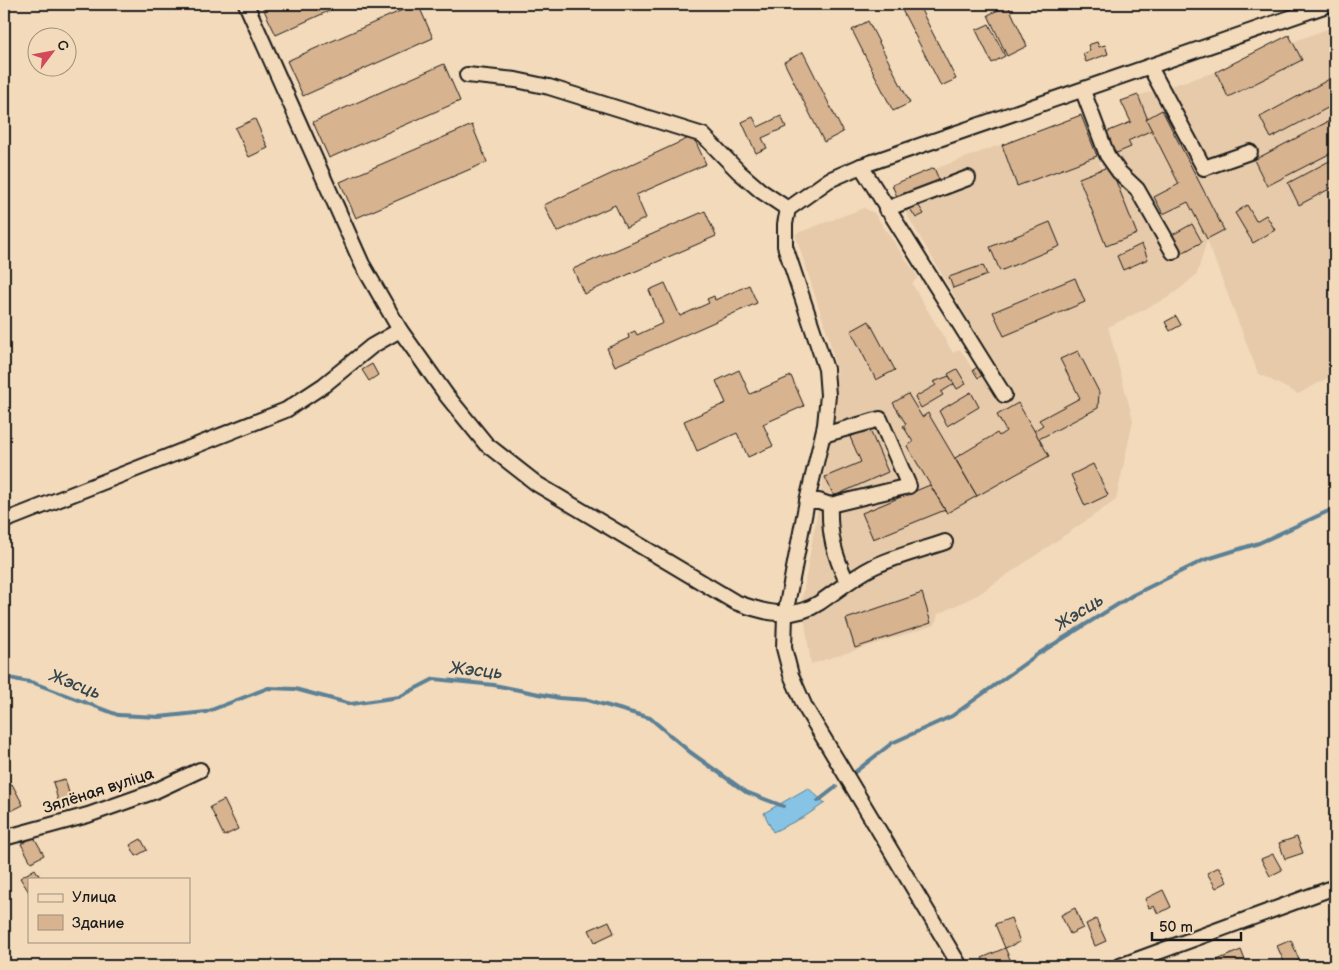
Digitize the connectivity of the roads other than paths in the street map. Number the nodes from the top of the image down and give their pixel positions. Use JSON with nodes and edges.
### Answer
{"nodes":[{"id":1,"x":246,"y":4,"type":"edge"},
{"id":2,"x":1330,"y":4,"type":"edge"},
{"id":3,"x":1150,"y":67,"type":"junction"},
{"id":4,"x":467,"y":75,"type":"dead end"},
{"id":5,"x":1083,"y":91,"type":"junction"},
{"id":6,"x":1250,"y":152,"type":"dead end"},
{"id":7,"x":861,"y":166,"type":"junction"},
{"id":8,"x":968,"y":178,"type":"dead end"},
{"id":9,"x":788,"y":209,"type":"junction"},
{"id":10,"x":886,"y":209,"type":"junction"},
{"id":11,"x":1173,"y":252,"type":"dead end"},
{"id":12,"x":400,"y":330,"type":"junction"},
{"id":13,"x":1004,"y":395,"type":"dead end"},
{"id":14,"x":823,"y":435,"type":"junction"},
{"id":15,"x":807,"y":501,"type":"junction"},
{"id":16,"x":830,"y":505,"type":"junction"},
{"id":17,"x":4,"y":521,"type":"edge"},
{"id":18,"x":945,"y":542,"type":"dead end"},
{"id":19,"x":847,"y":582,"type":"junction"},
{"id":20,"x":785,"y":615,"type":"junction"},
{"id":21,"x":200,"y":770,"type":"dead end"},
{"id":22,"x":4,"y":838,"type":"edge"},
{"id":23,"x":1335,"y":886,"type":"edge"},
{"id":24,"x":960,"y":966,"type":"edge"},
{"id":25,"x":1120,"y":966,"type":"edge"}],
"edges":[{"from":1,"to":12,"type":"street"},
{"from":2,"to":3,"type":"street"},
{"from":3,"to":5,"type":"street"},
{"from":3,"to":6,"type":"street"},
{"from":4,"to":9,"type":"street"},
{"from":5,"to":7,"type":"street"},
{"from":5,"to":11,"type":"street"},
{"from":7,"to":9,"type":"street"},
{"from":7,"to":10,"type":"street"},
{"from":8,"to":10,"type":"street"},
{"from":9,"to":14,"type":"street"},
{"from":10,"to":13,"type":"street"},
{"from":12,"to":17,"type":"street"},
{"from":12,"to":20,"type":"street"},
{"from":14,"to":15,"type":"street"},
{"from":14,"to":16,"type":"street"},
{"from":15,"to":16,"type":"street"},
{"from":15,"to":20,"type":"street"},
{"from":16,"to":19,"type":"street"},
{"from":18,"to":19,"type":"street"},
{"from":19,"to":20,"type":"street"},
{"from":20,"to":24,"type":"street"},
{"from":21,"to":22,"type":"street","name":"Зялёная вуліца"},
{"from":23,"to":25,"type":"street"}]}
